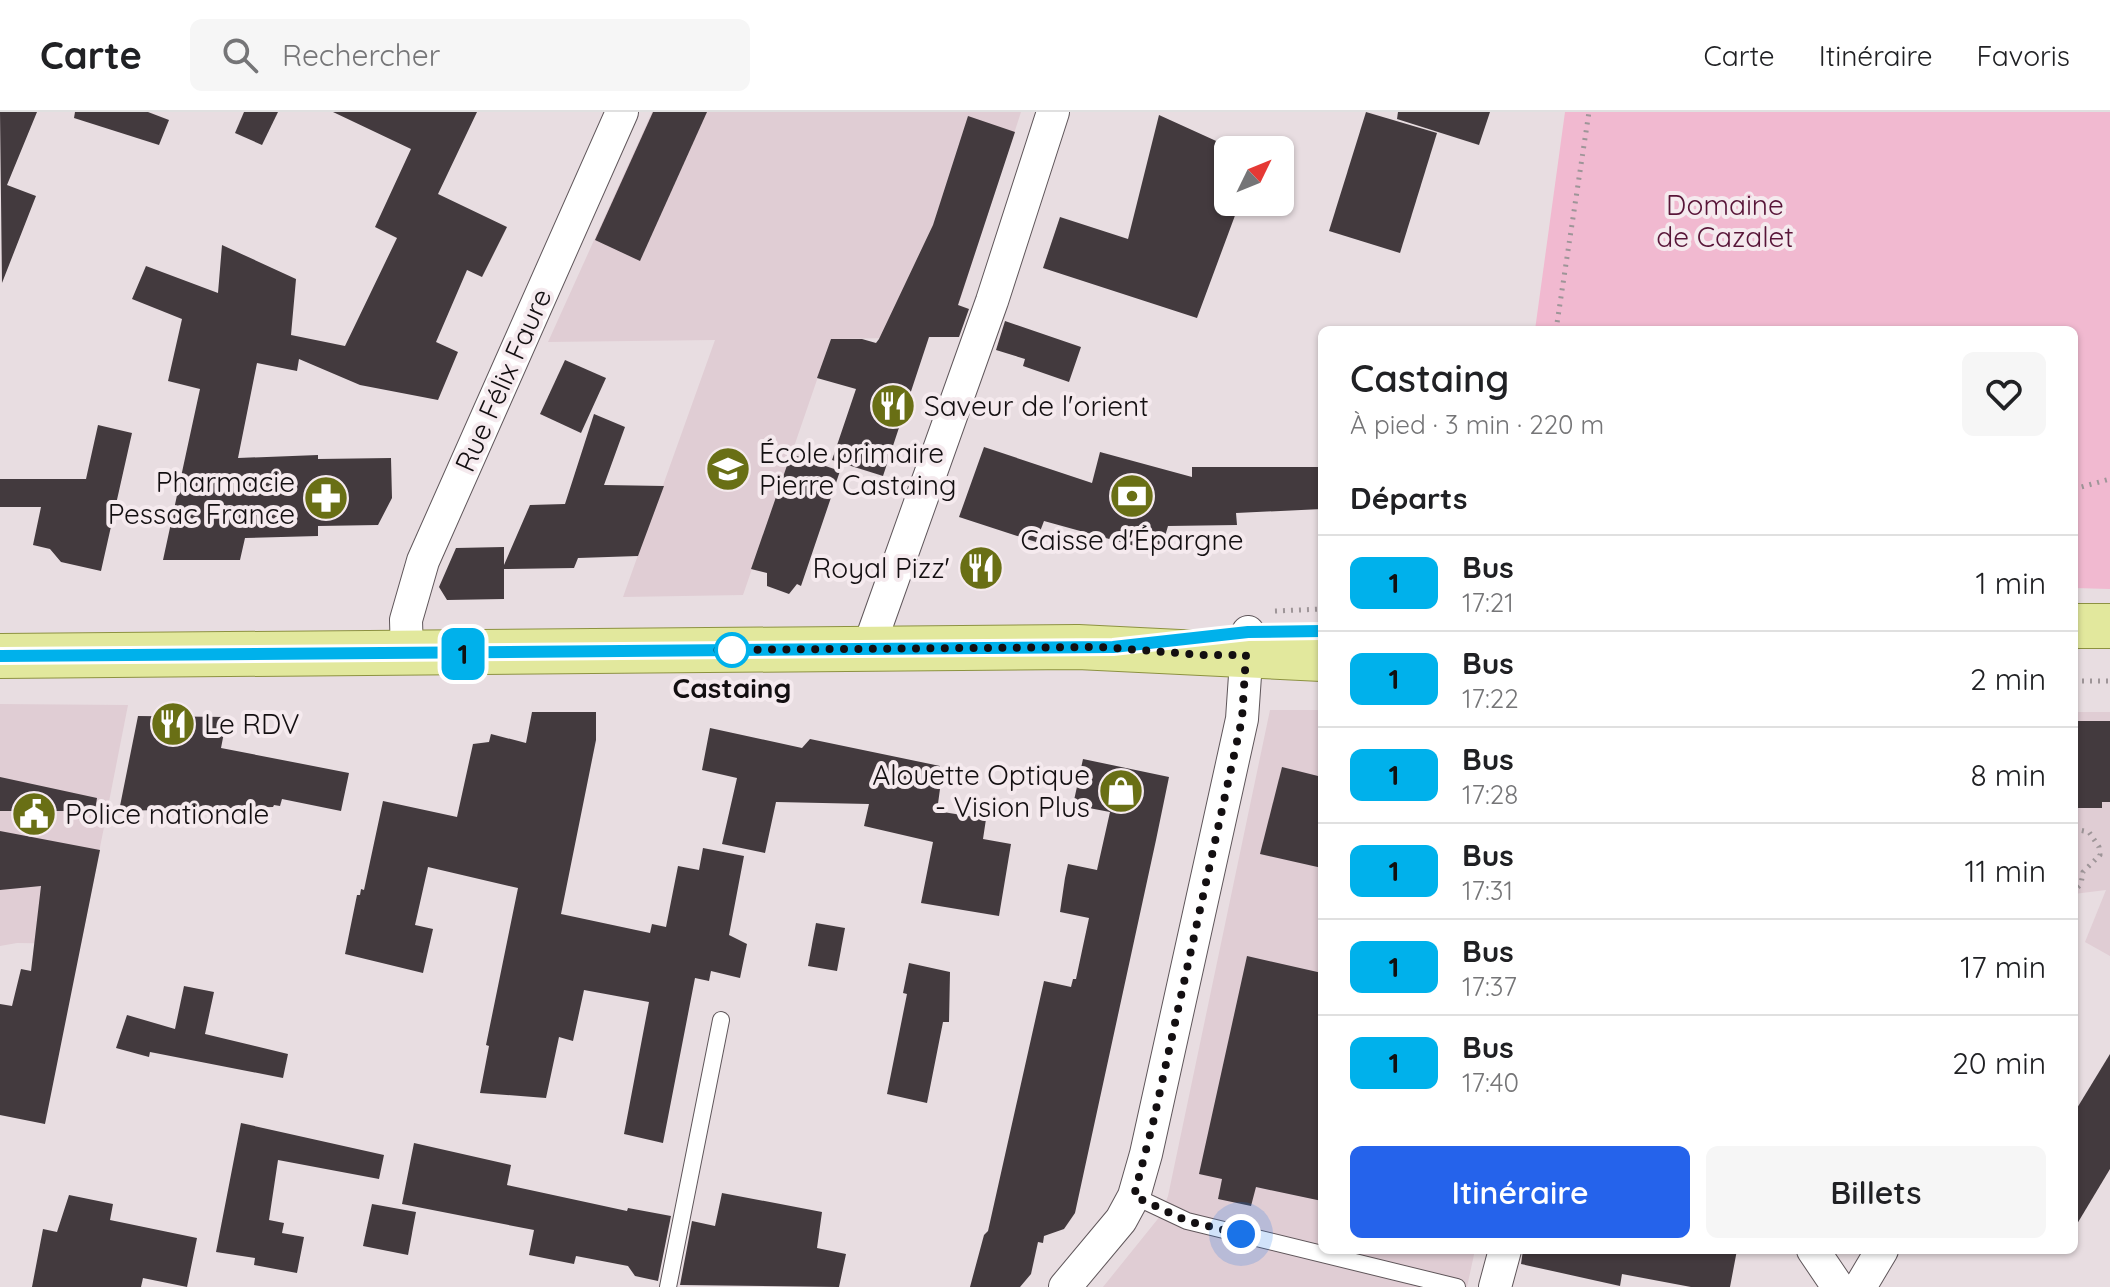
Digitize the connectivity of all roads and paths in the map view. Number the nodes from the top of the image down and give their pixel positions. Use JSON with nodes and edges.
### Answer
{"nodes":[{"id":1,"x":622,"y":112,"type":"edge"},
{"id":2,"x":1053,"y":112,"type":"edge"},
{"id":3,"x":1589,"y":112,"type":"edge"},
{"id":4,"x":1557,"y":326,"type":"edge"},
{"id":5,"x":2110,"y":479,"type":"edge"},
{"id":6,"x":2078,"y":488,"type":"edge"},
{"id":7,"x":2078,"y":626,"type":"edge"},
{"id":8,"x":2110,"y":626,"type":"edge"},
{"id":9,"x":1318,"y":632,"type":"edge"},
{"id":10,"x":1247,"y":644,"type":"junction"},
{"id":11,"x":868,"y":649,"type":"junction"},
{"id":12,"x":407,"y":654,"type":"junction"},
{"id":13,"x":2078,"y":655,"type":"edge"},
{"id":14,"x":2110,"y":655,"type":"edge"},
{"id":15,"x":0,"y":656,"type":"edge"},
{"id":16,"x":1318,"y":658,"type":"edge"},
{"id":17,"x":2078,"y":681,"type":"edge"},
{"id":18,"x":2110,"y":681,"type":"edge"},
{"id":19,"x":2078,"y":830,"type":"edge"},
{"id":20,"x":2078,"y":887,"type":"edge"},
{"id":21,"x":721,"y":1020,"type":"dead end"},
{"id":22,"x":1134,"y":1196,"type":"junction"},
{"id":23,"x":1318,"y":1253,"type":"edge"},
{"id":24,"x":1322,"y":1254,"type":"edge"},
{"id":25,"x":1504,"y":1254,"type":"edge"},
{"id":26,"x":1816,"y":1254,"type":"edge"},
{"id":27,"x":1880,"y":1254,"type":"edge"},
{"id":28,"x":668,"y":1287,"type":"edge"},
{"id":29,"x":1065,"y":1287,"type":"edge"},
{"id":30,"x":1457,"y":1287,"type":"edge"},
{"id":31,"x":1495,"y":1287,"type":"edge"},
{"id":32,"x":1838,"y":1287,"type":"edge"},
{"id":33,"x":1860,"y":1287,"type":"edge"}],
"edges":[{"from":1,"to":12,"type":"street","name":"Rue Félix Faure"},
{"from":2,"to":11,"type":"street"},
{"from":3,"to":4,"type":"path"},
{"from":5,"to":6,"type":"path"},
{"from":7,"to":8,"type":"main road"},
{"from":9,"to":10,"type":"main road"},
{"from":10,"to":11,"type":"main road"},
{"from":10,"to":16,"type":"main road"},
{"from":10,"to":22,"type":"street"},
{"from":11,"to":12,"type":"main road"},
{"from":12,"to":15,"type":"main road"},
{"from":13,"to":14,"type":"main road"},
{"from":17,"to":18,"type":"path"},
{"from":19,"to":20,"type":"path"},
{"from":21,"to":28,"type":"lane"},
{"from":22,"to":23,"type":"lane"},
{"from":22,"to":29,"type":"street"},
{"from":24,"to":30,"type":"lane"},
{"from":25,"to":31,"type":"street"},
{"from":26,"to":32,"type":"street"},
{"from":27,"to":33,"type":"street"}]}
